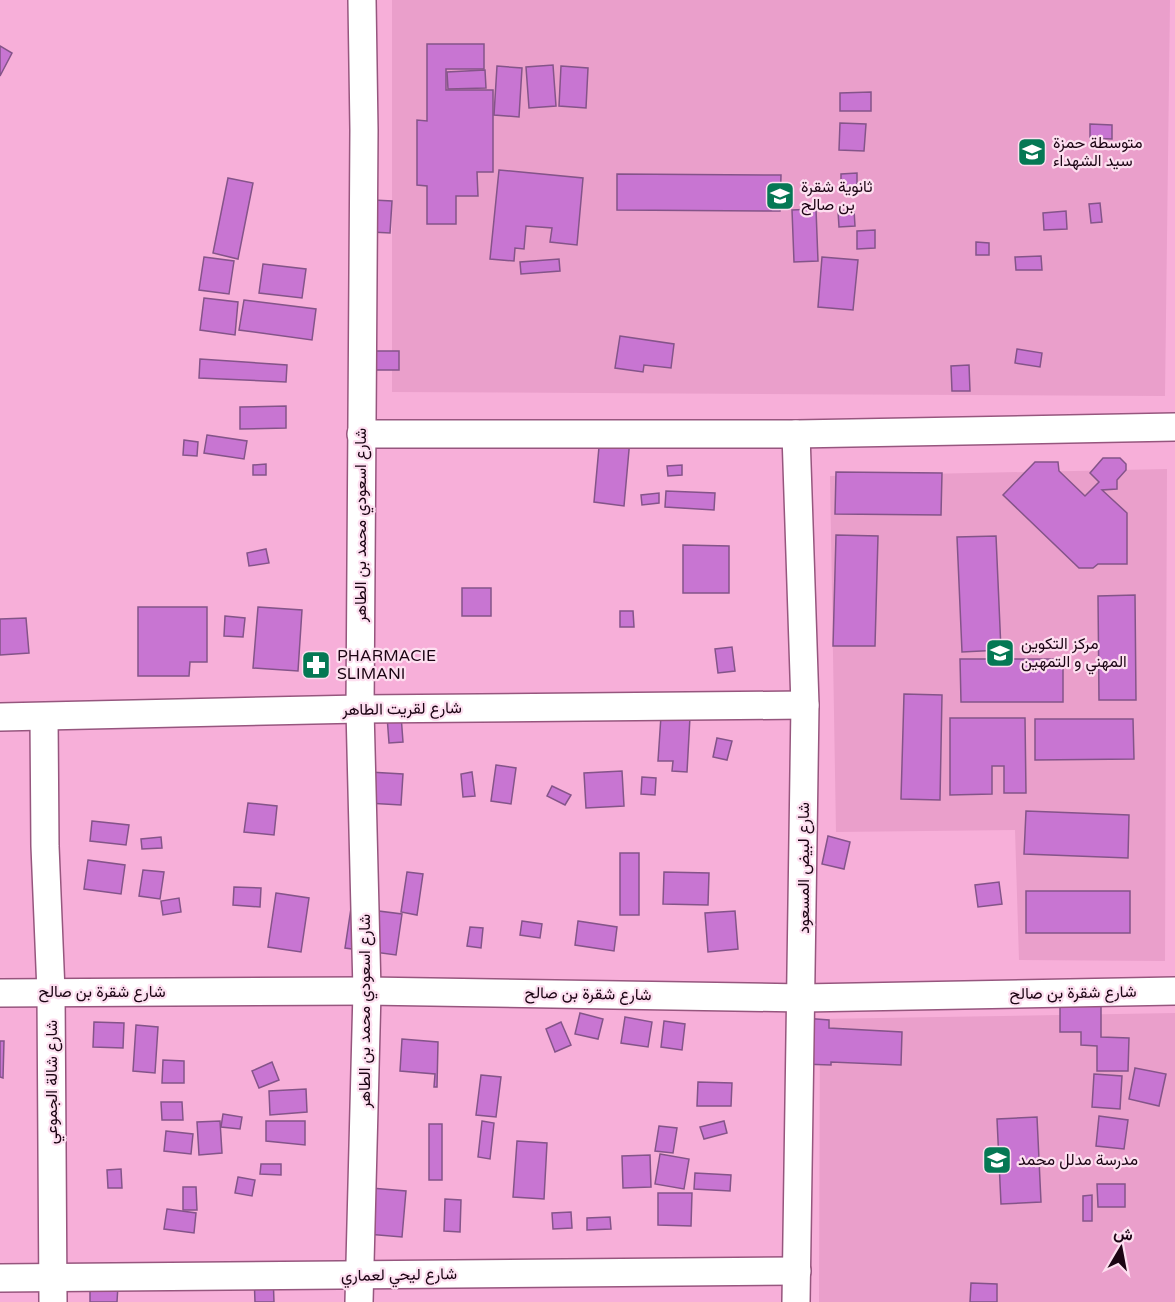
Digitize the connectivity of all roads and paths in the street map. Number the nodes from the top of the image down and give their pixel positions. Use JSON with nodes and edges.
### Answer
{"nodes":[{"id":1,"x":362,"y":0,"type":"edge"},
{"id":2,"x":1175,"y":426,"type":"edge"},
{"id":3,"x":361,"y":434,"type":"junction"},
{"id":4,"x":796,"y":434,"type":"junction"},
{"id":5,"x":805,"y":705,"type":"junction"},
{"id":6,"x":360,"y":709,"type":"junction"},
{"id":7,"x":0,"y":717,"type":"edge"},
{"id":8,"x":44,"y":717,"type":"junction"},
{"id":9,"x":367,"y":991,"type":"junction"},
{"id":10,"x":1175,"y":991,"type":"edge"},
{"id":11,"x":51,"y":992,"type":"junction"},
{"id":12,"x":0,"y":993,"type":"edge"},
{"id":13,"x":802,"y":998,"type":"junction"},
{"id":14,"x":797,"y":1271,"type":"junction"},
{"id":15,"x":0,"y":1278,"type":"edge"},
{"id":16,"x":359,"y":1289,"type":"edge"},
{"id":17,"x":52,"y":1290,"type":"edge"},
{"id":18,"x":796,"y":1302,"type":"edge"}],
"edges":[{"from":1,"to":3,"type":"street","name":"شارع اسعودي محمد بن الطاهر"},
{"from":2,"to":4,"type":"street"},
{"from":3,"to":4,"type":"street"},
{"from":3,"to":6,"type":"street","name":"شارع اسعودي محمد بن الطاهر"},
{"from":4,"to":5,"type":"street","name":"شارع لبيض المسعود"},
{"from":5,"to":6,"type":"street","name":"شارع لقريت الطاهر"},
{"from":5,"to":13,"type":"street","name":"شارع لبيض المسعود"},
{"from":6,"to":8,"type":"street","name":"شارع لقريت الطاهر"},
{"from":6,"to":9,"type":"street","name":"شارع اسعودي محمد بن الطاهر"},
{"from":7,"to":8,"type":"street","name":"شارع لقريت الطاهر"},
{"from":8,"to":11,"type":"street","name":"شارع شالة الجموعي"},
{"from":9,"to":11,"type":"street","name":"شارع شقرة بن صالح"},
{"from":9,"to":13,"type":"street","name":"شارع شقرة بن صالح"},
{"from":9,"to":16,"type":"street","name":"شارع اسعودي محمد بن الطاهر"},
{"from":10,"to":13,"type":"street","name":"شارع شقرة بن صالح"},
{"from":11,"to":12,"type":"street","name":"شارع شقرة بن صالح"},
{"from":11,"to":17,"type":"street","name":"شارع شالة الجموعي"},
{"from":13,"to":14,"type":"street","name":"شارع لبيض المسعود"},
{"from":14,"to":16,"type":"street","name":"شارع ليحي لعماري"},
{"from":14,"to":18,"type":"street","name":"شارع لبيض المسعود"},
{"from":15,"to":17,"type":"street","name":"شارع ليحي لعماري"},
{"from":16,"to":17,"type":"street","name":"شارع ليحي لعماري"}]}
